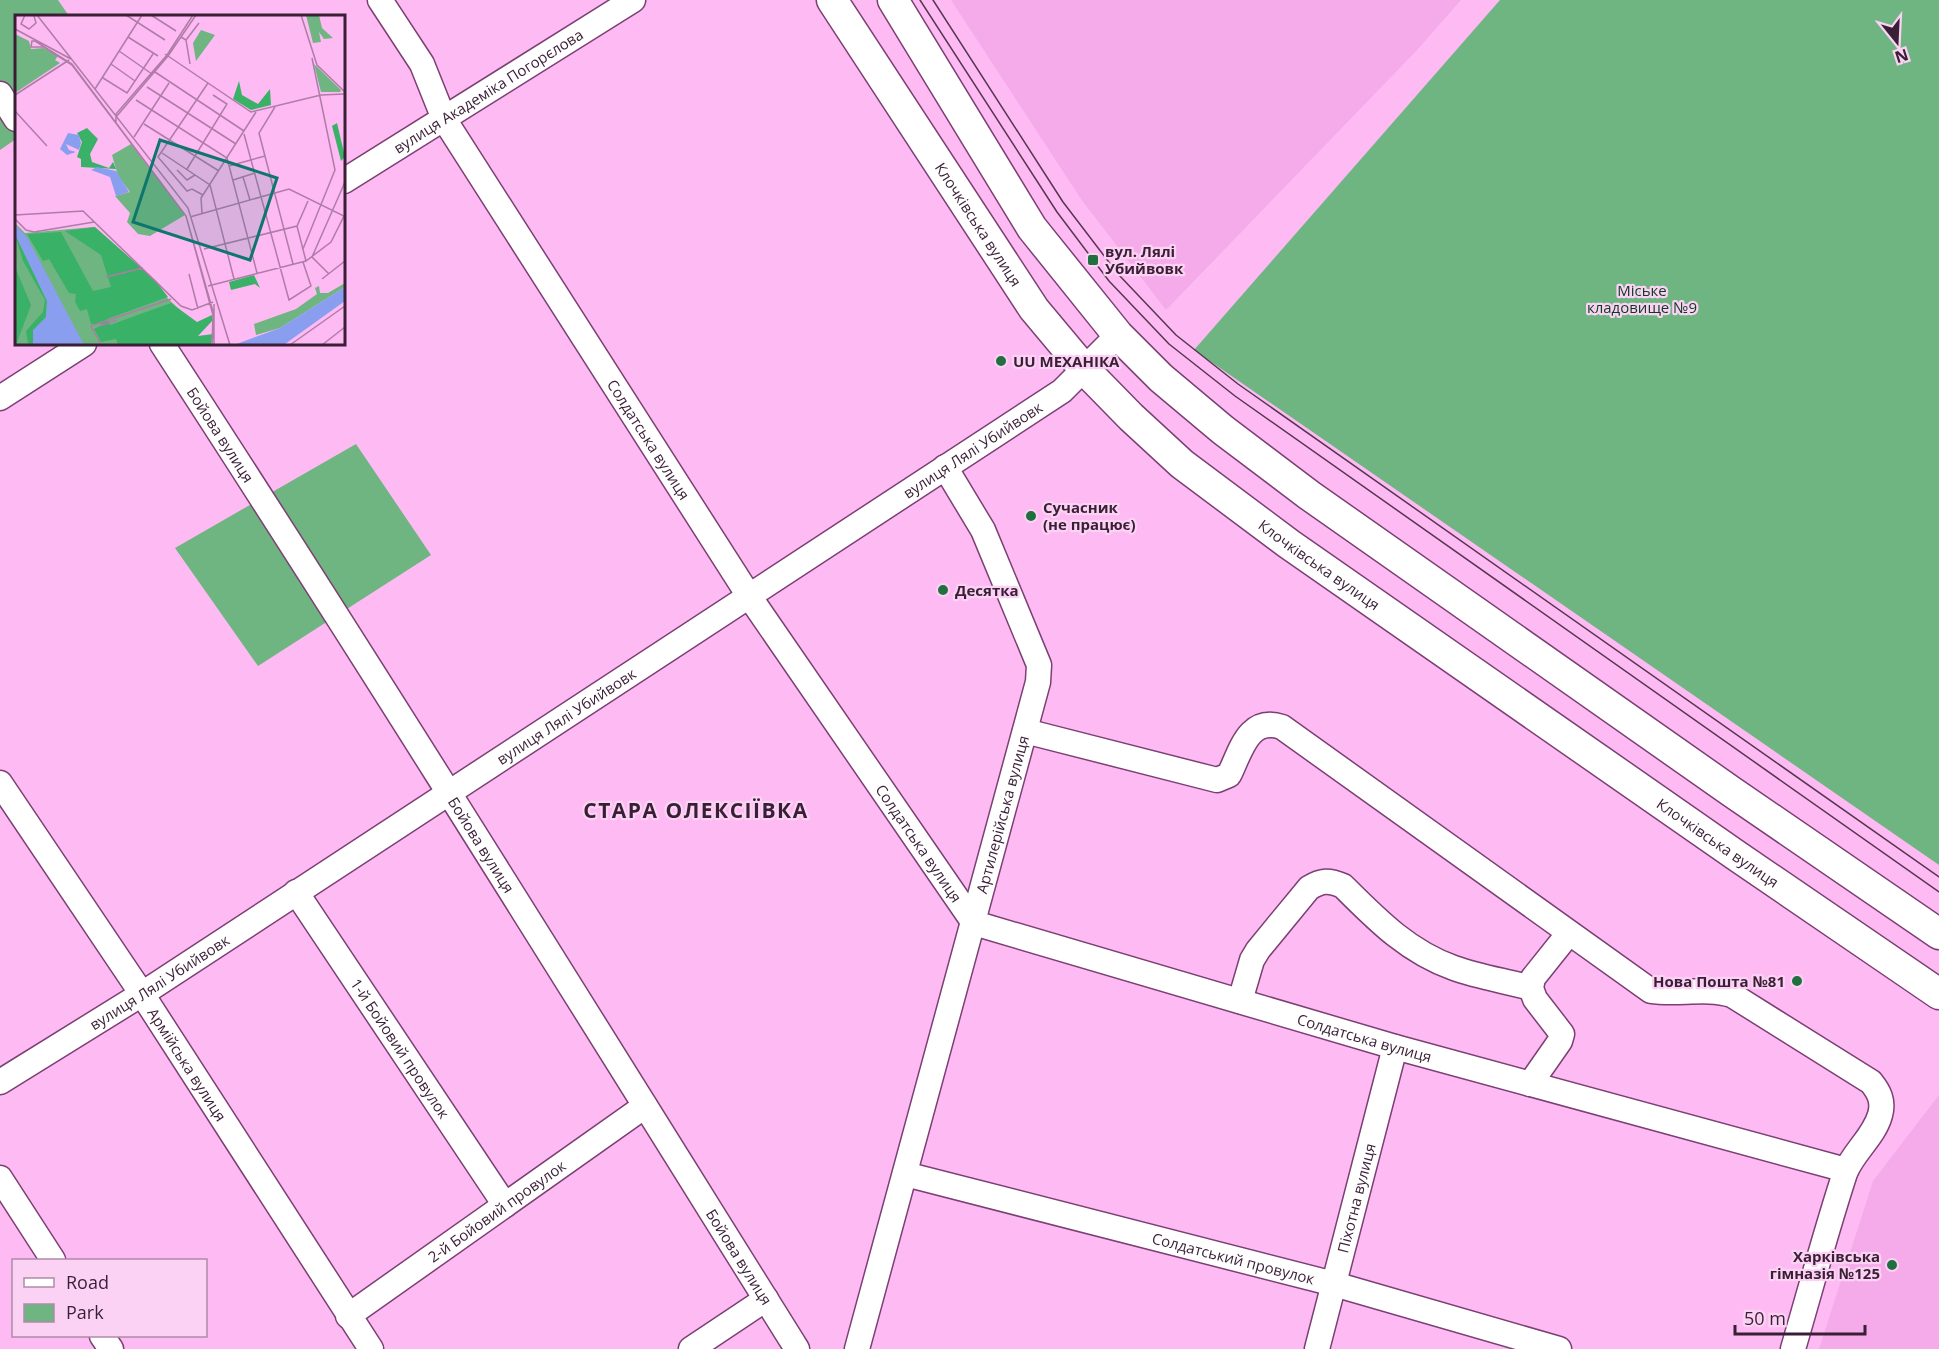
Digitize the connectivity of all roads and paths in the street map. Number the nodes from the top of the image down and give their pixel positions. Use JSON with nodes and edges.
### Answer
{"nodes":[{"id":1,"x":380,"y":0,"type":"edge"},
{"id":2,"x":633,"y":0,"type":"edge"},
{"id":3,"x":832,"y":0,"type":"edge"},
{"id":4,"x":893,"y":0,"type":"edge"},
{"id":5,"x":0,"y":93,"type":"edge"},
{"id":6,"x":15,"y":117,"type":"edge"},
{"id":7,"x":444,"y":119,"type":"junction"},
{"id":8,"x":345,"y":180,"type":"edge"},
{"id":9,"x":1119,"y":335,"type":"junction"},
{"id":10,"x":82,"y":345,"type":"edge"},
{"id":11,"x":163,"y":345,"type":"edge"},
{"id":12,"x":1084,"y":370,"type":"junction"},
{"id":13,"x":0,"y":398,"type":"edge"},
{"id":14,"x":945,"y":467,"type":"junction"},
{"id":15,"x":748,"y":596,"type":"junction"},
{"id":16,"x":1024,"y":731,"type":"junction"},
{"id":17,"x":0,"y":783,"type":"edge"},
{"id":18,"x":448,"y":791,"type":"junction"},
{"id":19,"x":296,"y":892,"type":"junction"},
{"id":20,"x":974,"y":923,"type":"junction"},
{"id":21,"x":1569,"y":933,"type":"junction"},
{"id":22,"x":1939,"y":934,"type":"edge"},
{"id":23,"x":1531,"y":988,"type":"junction"},
{"id":24,"x":142,"y":994,"type":"junction"},
{"id":25,"x":1939,"y":994,"type":"edge"},
{"id":26,"x":1240,"y":1001,"type":"junction"},
{"id":27,"x":1395,"y":1047,"type":"junction"},
{"id":28,"x":0,"y":1082,"type":"edge"},
{"id":29,"x":1530,"y":1084,"type":"junction"},
{"id":30,"x":645,"y":1106,"type":"junction"},
{"id":31,"x":1846,"y":1170,"type":"junction"},
{"id":32,"x":905,"y":1173,"type":"junction"},
{"id":33,"x":0,"y":1178,"type":"edge"},
{"id":34,"x":505,"y":1205,"type":"junction"},
{"id":35,"x":52,"y":1259,"type":"edge"},
{"id":36,"x":1334,"y":1284,"type":"junction"},
{"id":37,"x":766,"y":1299,"type":"junction"},
{"id":38,"x":348,"y":1316,"type":"junction"},
{"id":39,"x":371,"y":1349,"type":"edge"},
{"id":40,"x":691,"y":1349,"type":"edge"},
{"id":41,"x":797,"y":1349,"type":"edge"},
{"id":42,"x":857,"y":1349,"type":"edge"},
{"id":43,"x":1317,"y":1349,"type":"edge"},
{"id":44,"x":1559,"y":1349,"type":"edge"},
{"id":45,"x":1793,"y":1349,"type":"edge"}],
"edges":[{"from":1,"to":7,"type":"street","name":"Солдатська вулиця"},
{"from":2,"to":7,"type":"street","name":"вулиця Академіка Погорєлова"},
{"from":3,"to":12,"type":"main road","name":"Клочківська вулиця"},
{"from":4,"to":9,"type":"main road"},
{"from":5,"to":6,"type":"street"},
{"from":7,"to":8,"type":"street","name":"вулиця Академіка Погорєлова"},
{"from":7,"to":15,"type":"street","name":"Солдатська вулиця"},
{"from":9,"to":12,"type":"street","name":"вулиця Лялі Убийвовк"},
{"from":9,"to":22,"type":"main road"},
{"from":10,"to":13,"type":"street"},
{"from":11,"to":18,"type":"street","name":"Бойова вулиця"},
{"from":12,"to":14,"type":"street","name":"вулиця Лялі Убийвовк"},
{"from":12,"to":25,"type":"main road","name":"Клочківська вулиця"},
{"from":14,"to":15,"type":"street","name":"вулиця Лялі Убийвовк"},
{"from":14,"to":16,"type":"street","name":"Артилерійська вулиця"},
{"from":15,"to":18,"type":"street","name":"вулиця Лялі Убийвовк"},
{"from":15,"to":20,"type":"street","name":"Солдатська вулиця"},
{"from":16,"to":20,"type":"street","name":"Артилерійська вулиця"},
{"from":16,"to":21,"type":"street"},
{"from":17,"to":24,"type":"street","name":"Армійська вулиця"},
{"from":18,"to":19,"type":"street","name":"вулиця Лялі Убийвовк"},
{"from":18,"to":30,"type":"street","name":"Бойова вулиця"},
{"from":19,"to":24,"type":"street","name":"вулиця Лялі Убийвовк"},
{"from":19,"to":34,"type":"street","name":"1-й Бойовий провулок"},
{"from":20,"to":26,"type":"street","name":"Солдатська вулиця"},
{"from":20,"to":32,"type":"street","name":"Артилерійська вулиця"},
{"from":21,"to":23,"type":"street"},
{"from":21,"to":31,"type":"street"},
{"from":23,"to":26,"type":"street"},
{"from":23,"to":29,"type":"street"},
{"from":24,"to":28,"type":"street","name":"вулиця Лялі Убийвовк"},
{"from":24,"to":38,"type":"street","name":"Армійська вулиця"},
{"from":26,"to":27,"type":"street","name":"Солдатська вулиця"},
{"from":27,"to":29,"type":"street","name":"Солдатська вулиця"},
{"from":27,"to":36,"type":"street","name":"Піхотна вулиця"},
{"from":29,"to":31,"type":"street","name":"Солдатська вулиця"},
{"from":30,"to":34,"type":"street","name":"2-й Бойовий провулок"},
{"from":30,"to":37,"type":"street","name":"Бойова вулиця"},
{"from":31,"to":45,"type":"street"},
{"from":32,"to":36,"type":"street","name":"Солдатський провулок"},
{"from":32,"to":42,"type":"street","name":"Артилерійська вулиця"},
{"from":33,"to":35,"type":"street"},
{"from":34,"to":38,"type":"street","name":"2-й Бойовий провулок"},
{"from":36,"to":43,"type":"street","name":"Піхотна вулиця"},
{"from":36,"to":44,"type":"street","name":"Солдатський провулок"},
{"from":37,"to":40,"type":"street"},
{"from":37,"to":41,"type":"street","name":"Бойова вулиця"},
{"from":38,"to":39,"type":"street","name":"Армійська вулиця"}]}
